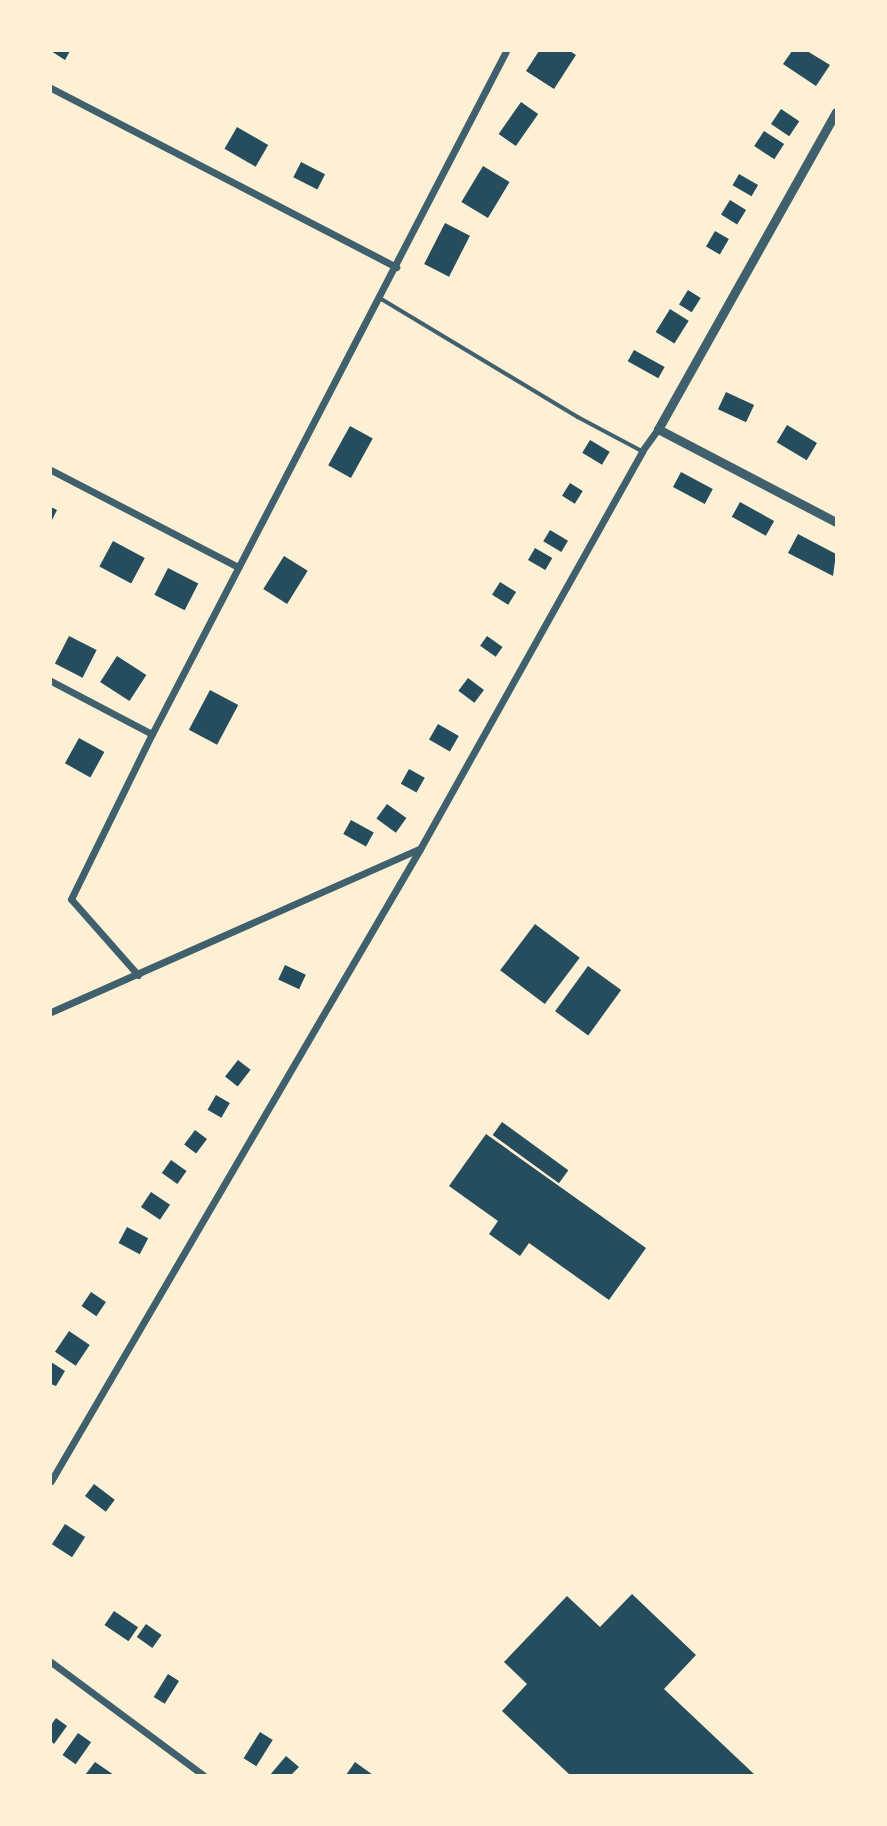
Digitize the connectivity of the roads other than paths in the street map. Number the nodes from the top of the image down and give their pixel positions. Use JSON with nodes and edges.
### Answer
{"nodes":[{"id":1,"x":506,"y":51,"type":"edge"},
{"id":2,"x":51,"y":88,"type":"edge"},
{"id":3,"x":836,"y":115,"type":"edge"},
{"id":4,"x":396,"y":267,"type":"junction"},
{"id":5,"x":378,"y":297,"type":"junction"},
{"id":6,"x":658,"y":429,"type":"junction"},
{"id":7,"x":642,"y":451,"type":"junction"},
{"id":8,"x":51,"y":470,"type":"edge"},
{"id":9,"x":836,"y":522,"type":"edge"},
{"id":10,"x":238,"y":566,"type":"junction"},
{"id":11,"x":51,"y":681,"type":"edge"},
{"id":12,"x":152,"y":734,"type":"junction"},
{"id":13,"x":419,"y":849,"type":"junction"},
{"id":14,"x":138,"y":975,"type":"junction"},
{"id":15,"x":51,"y":1012,"type":"edge"},
{"id":16,"x":51,"y":1481,"type":"edge"},
{"id":17,"x":51,"y":1662,"type":"edge"},
{"id":18,"x":203,"y":1775,"type":"edge"}],
"edges":[{"from":1,"to":4,"type":"street"},
{"from":2,"to":4,"type":"street"},
{"from":3,"to":6,"type":"street"},
{"from":4,"to":5,"type":"street"},
{"from":5,"to":7,"type":"lane"},
{"from":5,"to":10,"type":"street"},
{"from":6,"to":7,"type":"street"},
{"from":6,"to":9,"type":"street"},
{"from":7,"to":13,"type":"street"},
{"from":8,"to":10,"type":"street"},
{"from":10,"to":12,"type":"street"},
{"from":11,"to":12,"type":"street"},
{"from":12,"to":14,"type":"street"},
{"from":13,"to":14,"type":"street"},
{"from":13,"to":16,"type":"street"},
{"from":14,"to":15,"type":"street"},
{"from":17,"to":18,"type":"street"}]}
